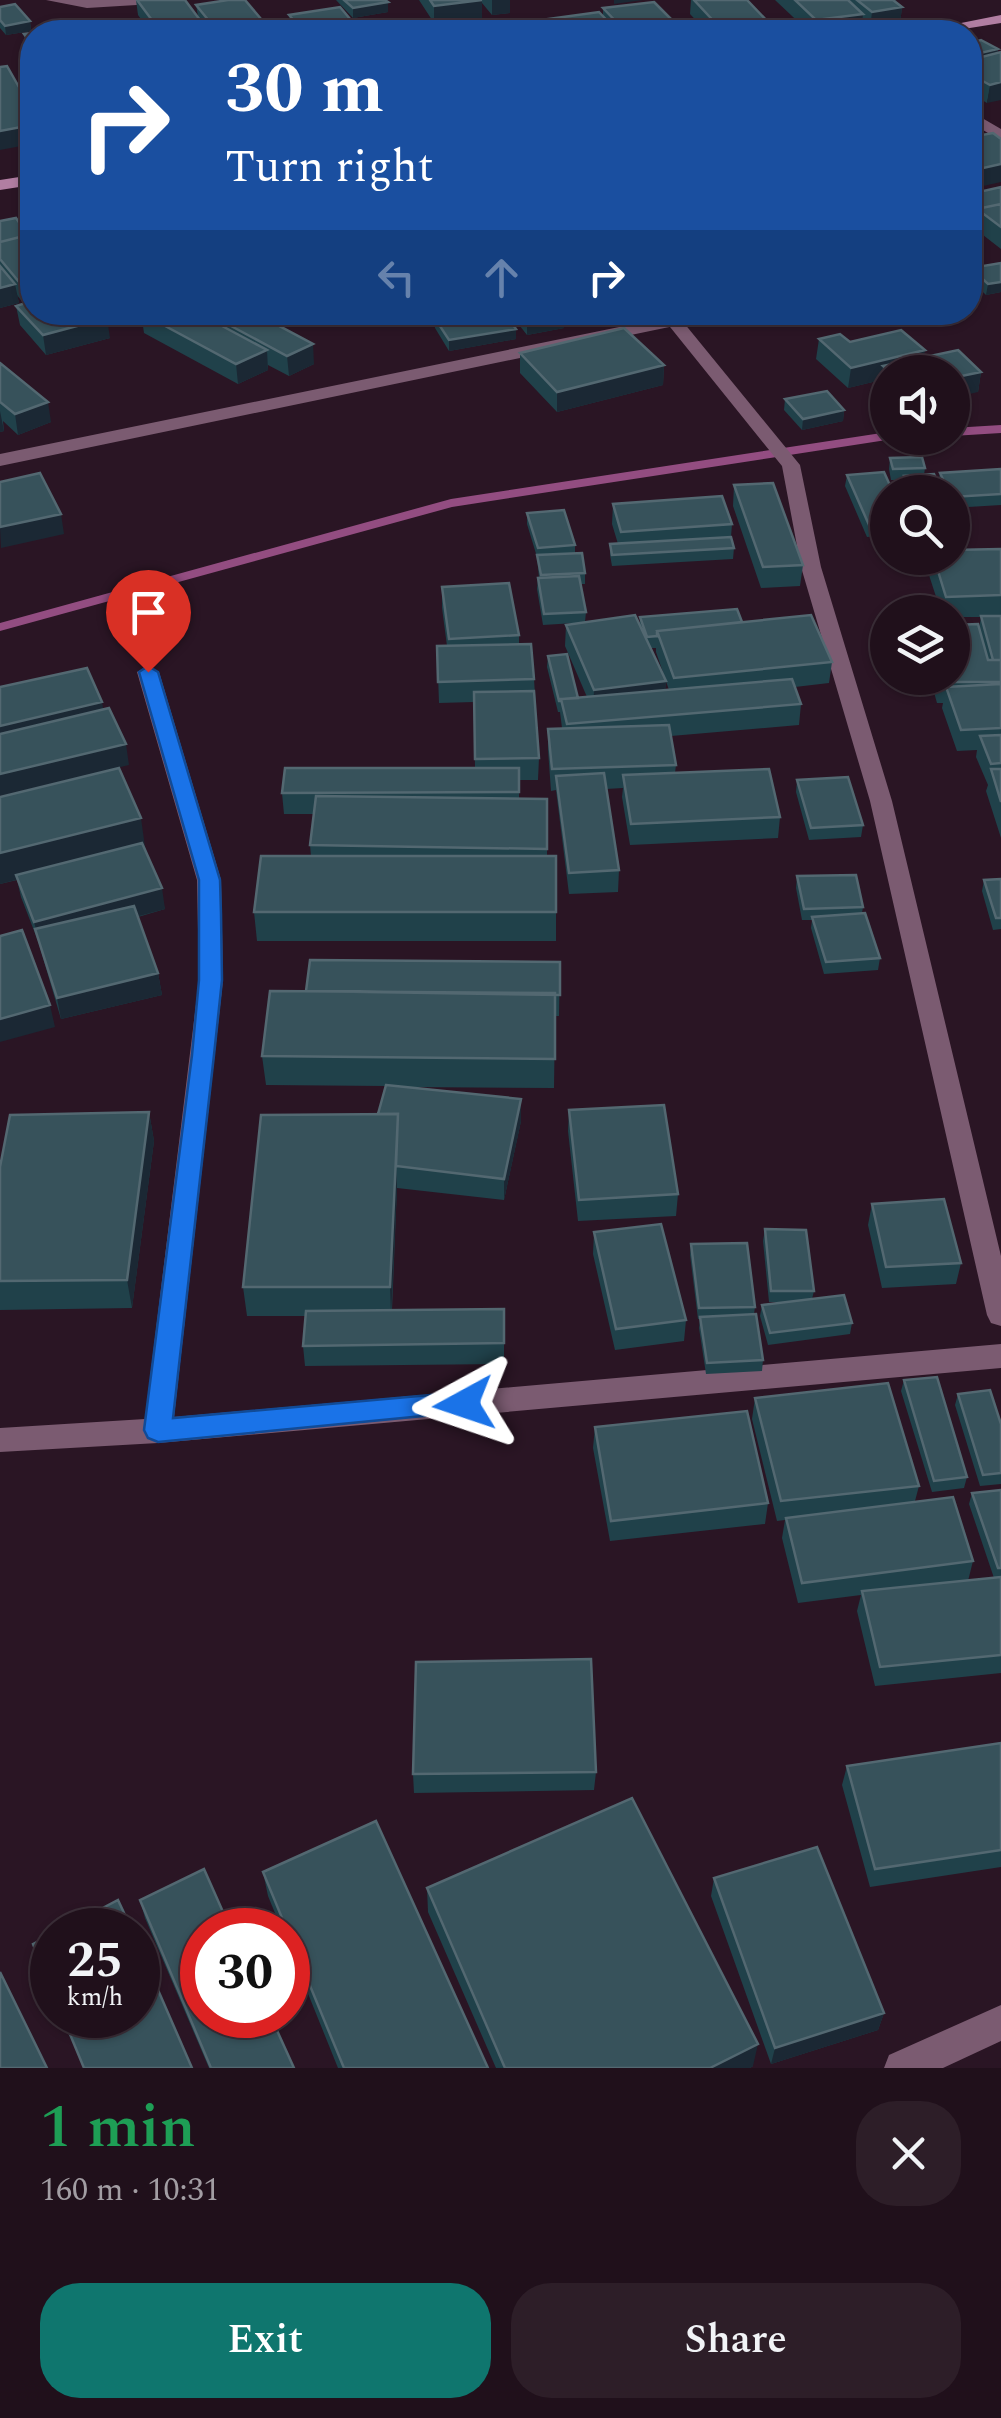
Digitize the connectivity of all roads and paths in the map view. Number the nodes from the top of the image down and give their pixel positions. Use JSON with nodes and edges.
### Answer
{"nodes":[{"id":1,"x":52,"y":0,"type":"edge"},
{"id":2,"x":154,"y":0,"type":"edge"},
{"id":3,"x":632,"y":325,"type":"edge"},
{"id":4,"x":675,"y":325,"type":"edge"},
{"id":5,"x":0,"y":460,"type":"edge"},
{"id":6,"x":148,"y":672,"type":"dead end"},
{"id":7,"x":1001,"y":1314,"type":"edge"},
{"id":8,"x":1001,"y":1356,"type":"edge"},
{"id":9,"x":158,"y":1430,"type":"junction"},
{"id":10,"x":0,"y":1440,"type":"edge"},
{"id":11,"x":1001,"y":2023,"type":"edge"},
{"id":12,"x":902,"y":2068,"type":"edge"}],
"edges":[{"from":1,"to":2,"type":"street"},
{"from":3,"to":5,"type":"street"},
{"from":4,"to":7,"type":"street"},
{"from":6,"to":9,"type":"street"},
{"from":8,"to":9,"type":"street"},
{"from":9,"to":10,"type":"street"},
{"from":11,"to":12,"type":"street"}]}
